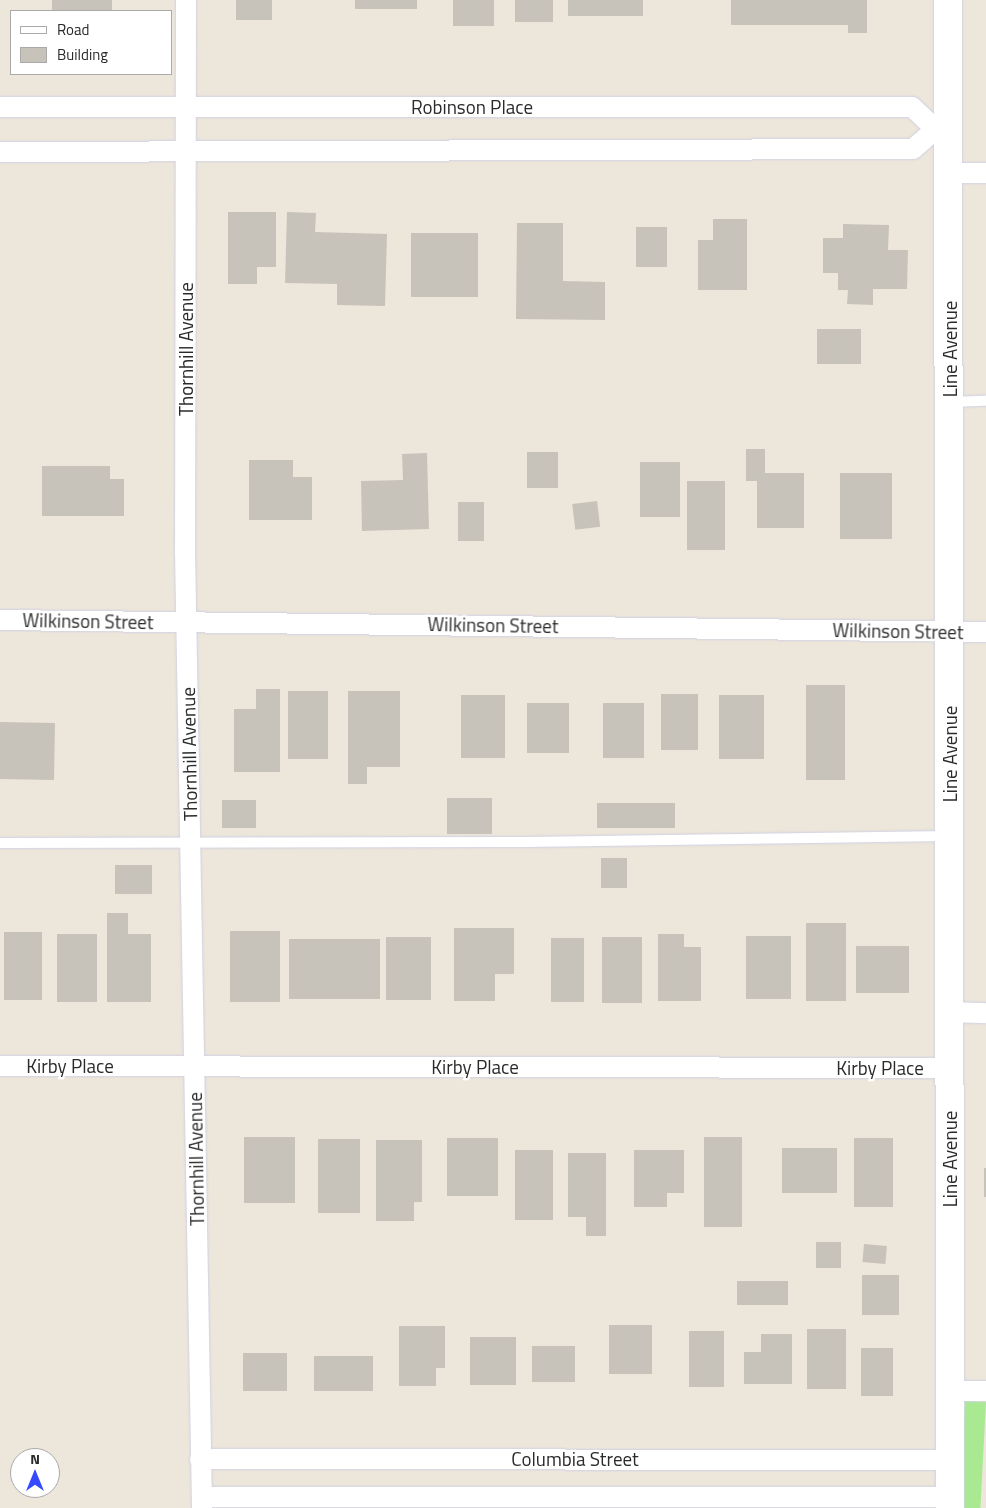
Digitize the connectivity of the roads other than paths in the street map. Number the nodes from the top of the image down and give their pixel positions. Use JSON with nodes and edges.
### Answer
{"nodes":[{"id":1,"x":186,"y":0,"type":"edge"},
{"id":2,"x":948,"y":0,"type":"edge"},
{"id":3,"x":0,"y":107,"type":"edge"},
{"id":4,"x":187,"y":107,"type":"junction"},
{"id":5,"x":943,"y":129,"type":"junction"},
{"id":6,"x":0,"y":152,"type":"edge"},
{"id":7,"x":187,"y":153,"type":"junction"},
{"id":8,"x":950,"y":173,"type":"junction"},
{"id":9,"x":986,"y":173,"type":"edge"},
{"id":10,"x":986,"y":401,"type":"edge"},
{"id":11,"x":950,"y":402,"type":"junction"},
{"id":12,"x":0,"y":620,"type":"edge"},
{"id":13,"x":187,"y":624,"type":"junction"},
{"id":14,"x":951,"y":631,"type":"junction"},
{"id":15,"x":986,"y":632,"type":"edge"},
{"id":16,"x":950,"y":836,"type":"junction"},
{"id":17,"x":191,"y":842,"type":"junction"},
{"id":18,"x":0,"y":843,"type":"edge"},
{"id":19,"x":950,"y":1012,"type":"junction"},
{"id":20,"x":986,"y":1013,"type":"edge"},
{"id":21,"x":0,"y":1066,"type":"edge"},
{"id":22,"x":194,"y":1067,"type":"junction"},
{"id":23,"x":950,"y":1068,"type":"junction"},
{"id":24,"x":950,"y":1391,"type":"junction"},
{"id":25,"x":986,"y":1392,"type":"edge"},
{"id":26,"x":200,"y":1459,"type":"junction"},
{"id":27,"x":950,"y":1460,"type":"junction"},
{"id":28,"x":202,"y":1502,"type":"edge"},
{"id":29,"x":950,"y":1502,"type":"edge"}],
"edges":[{"from":1,"to":4,"type":"street","name":"Thornhill Avenue"},
{"from":2,"to":5,"type":"main road","name":"Line Avenue"},
{"from":3,"to":4,"type":"street","name":"Robinson Place"},
{"from":4,"to":5,"type":"street","name":"Robinson Place"},
{"from":4,"to":7,"type":"street","name":"Thornhill Avenue"},
{"from":5,"to":7,"type":"street"},
{"from":5,"to":8,"type":"main road","name":"Line Avenue"},
{"from":6,"to":7,"type":"street"},
{"from":7,"to":13,"type":"street","name":"Thornhill Avenue"},
{"from":8,"to":9,"type":"street"},
{"from":8,"to":11,"type":"main road","name":"Line Avenue"},
{"from":10,"to":11,"type":"lane"},
{"from":11,"to":14,"type":"main road","name":"Line Avenue"},
{"from":12,"to":13,"type":"street","name":"Wilkinson Street"},
{"from":13,"to":14,"type":"street","name":"Wilkinson Street"},
{"from":13,"to":17,"type":"street","name":"Thornhill Avenue"},
{"from":14,"to":15,"type":"street","name":"Wilkinson Street"},
{"from":14,"to":16,"type":"main road","name":"Line Avenue"},
{"from":16,"to":17,"type":"lane"},
{"from":16,"to":19,"type":"main road","name":"Line Avenue"},
{"from":17,"to":18,"type":"lane"},
{"from":17,"to":22,"type":"street","name":"Thornhill Avenue"},
{"from":19,"to":20,"type":"street"},
{"from":19,"to":23,"type":"main road","name":"Line Avenue"},
{"from":21,"to":22,"type":"street","name":"Kirby Place"},
{"from":22,"to":23,"type":"street","name":"Kirby Place"},
{"from":22,"to":26,"type":"street","name":"Thornhill Avenue"},
{"from":23,"to":24,"type":"main road","name":"Line Avenue"},
{"from":24,"to":25,"type":"street"},
{"from":24,"to":27,"type":"main road","name":"Line Avenue"},
{"from":26,"to":27,"type":"street","name":"Columbia Street"},
{"from":26,"to":28,"type":"street","name":"Thornhill Avenue"},
{"from":27,"to":29,"type":"main road","name":"Line Avenue"},
{"from":28,"to":29,"type":"street","name":"Columbia Street"}]}
